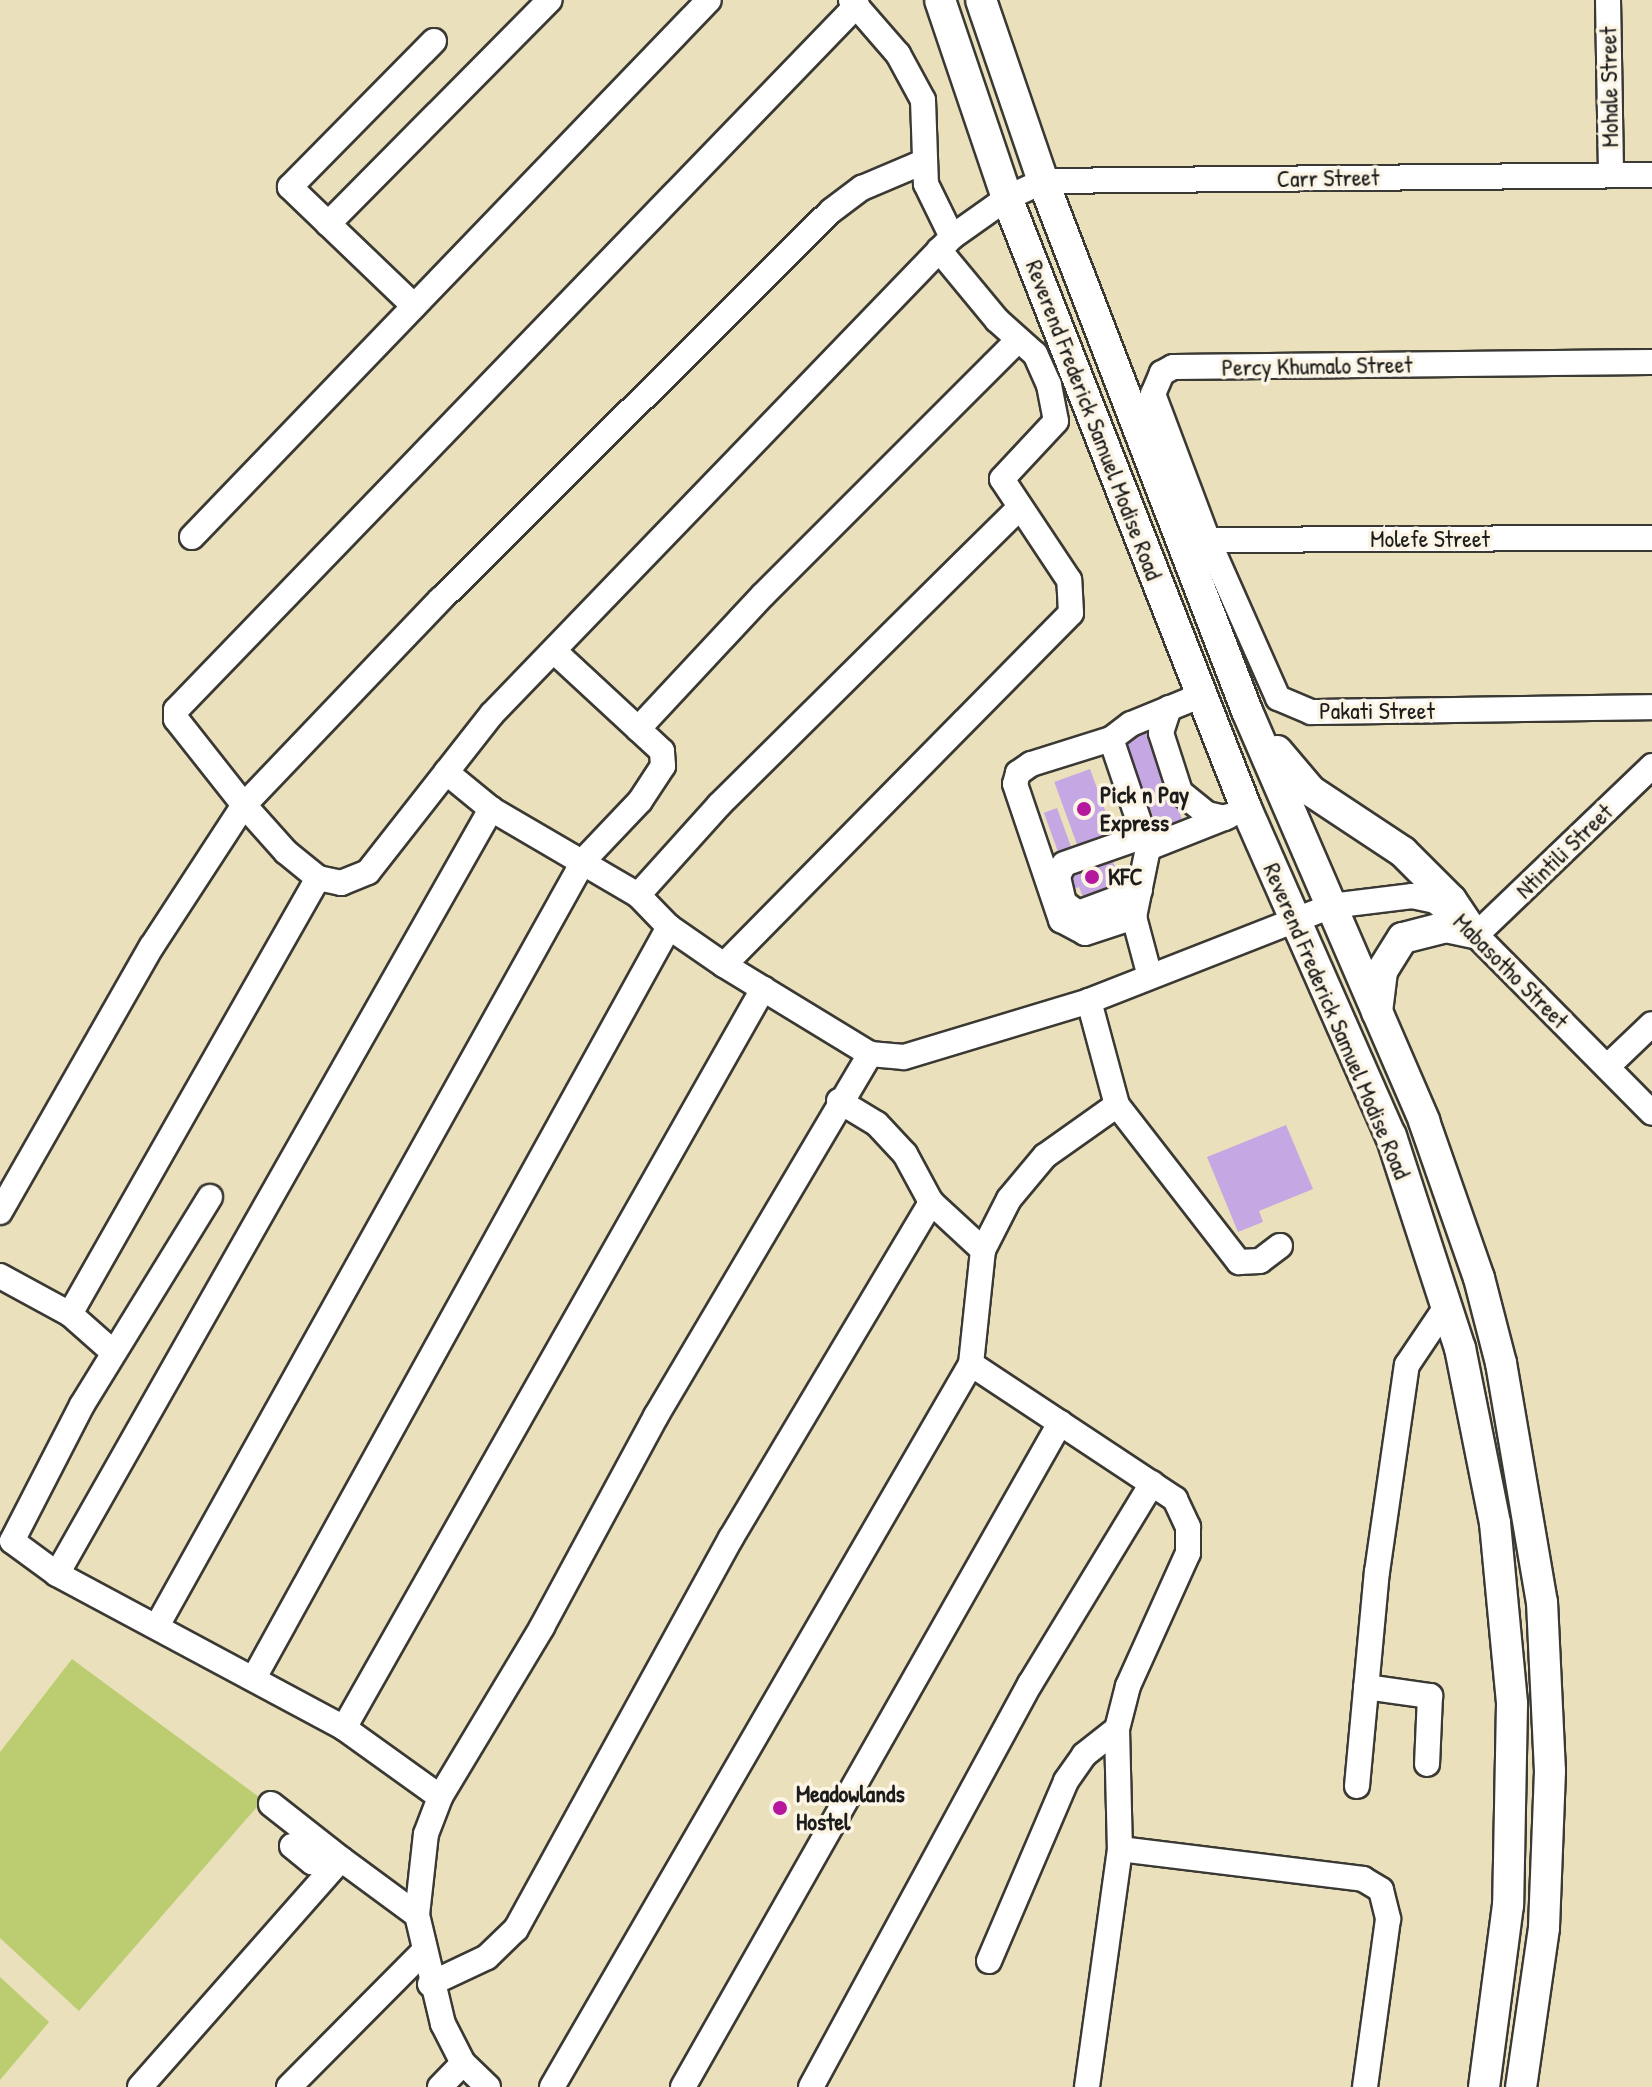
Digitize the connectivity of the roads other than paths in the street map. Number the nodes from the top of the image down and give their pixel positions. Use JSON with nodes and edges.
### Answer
{"nodes":[{"id":1,"x":550,"y":0,"type":"edge"},
{"id":2,"x":709,"y":0,"type":"edge"},
{"id":3,"x":940,"y":0,"type":"edge"},
{"id":4,"x":981,"y":0,"type":"edge"},
{"id":5,"x":1608,"y":0,"type":"edge"},
{"id":6,"x":854,"y":3,"type":"edge"},
{"id":7,"x":434,"y":41,"type":"dead end"},
{"id":8,"x":921,"y":163,"type":"junction"},
{"id":9,"x":1611,"y":175,"type":"junction"},
{"id":10,"x":1652,"y":175,"type":"edge"},
{"id":11,"x":1043,"y":181,"type":"junction"},
{"id":12,"x":1007,"y":198,"type":"junction"},
{"id":13,"x":328,"y":224,"type":"junction"},
{"id":14,"x":946,"y":243,"type":"junction"},
{"id":15,"x":414,"y":306,"type":"junction"},
{"id":16,"x":1018,"y":340,"type":"junction"},
{"id":17,"x":1652,"y":362,"type":"edge"},
{"id":18,"x":1019,"y":508,"type":"junction"},
{"id":19,"x":192,"y":537,"type":"dead end"},
{"id":20,"x":1652,"y":538,"type":"edge"},
{"id":21,"x":1208,"y":540,"type":"junction"},
{"id":22,"x":554,"y":651,"type":"junction"},
{"id":23,"x":1202,"y":695,"type":"junction"},
{"id":24,"x":1652,"y":707,"type":"edge"},
{"id":25,"x":1169,"y":708,"type":"junction"},
{"id":26,"x":1247,"y":711,"type":"junction"},
{"id":27,"x":638,"y":729,"type":"junction"},
{"id":28,"x":1111,"y":739,"type":"junction"},
{"id":29,"x":1652,"y":766,"type":"edge"},
{"id":30,"x":446,"y":772,"type":"junction"},
{"id":31,"x":244,"y":805,"type":"junction"},
{"id":32,"x":491,"y":809,"type":"junction"},
{"id":33,"x":1235,"y":813,"type":"junction"},
{"id":34,"x":1146,"y":842,"type":"junction"},
{"id":35,"x":584,"y":860,"type":"junction"},
{"id":36,"x":318,"y":878,"type":"junction"},
{"id":37,"x":1140,"y":890,"type":"junction"},
{"id":38,"x":638,"y":895,"type":"junction"},
{"id":39,"x":1331,"y":906,"type":"junction"},
{"id":40,"x":1134,"y":917,"type":"junction"},
{"id":41,"x":1294,"y":918,"type":"junction"},
{"id":42,"x":669,"y":927,"type":"junction"},
{"id":43,"x":1474,"y":933,"type":"junction"},
{"id":44,"x":724,"y":965,"type":"junction"},
{"id":45,"x":1149,"y":973,"type":"junction"},
{"id":46,"x":763,"y":989,"type":"junction"},
{"id":47,"x":1089,"y":1001,"type":"junction"},
{"id":48,"x":1377,"y":1012,"type":"junction"},
{"id":49,"x":1652,"y":1024,"type":"edge"},
{"id":50,"x":870,"y":1054,"type":"junction"},
{"id":51,"x":1607,"y":1067,"type":"junction"},
{"id":52,"x":839,"y":1101,"type":"junction"},
{"id":53,"x":1117,"y":1105,"type":"junction"},
{"id":54,"x":1652,"y":1113,"type":"edge"},
{"id":55,"x":210,"y":1197,"type":"dead end"},
{"id":56,"x":931,"y":1202,"type":"junction"},
{"id":57,"x":0,"y":1212,"type":"edge"},
{"id":58,"x":1280,"y":1246,"type":"dead end"},
{"id":59,"x":983,"y":1250,"type":"junction"},
{"id":60,"x":0,"y":1276,"type":"edge"},
{"id":61,"x":1446,"y":1307,"type":"junction"},
{"id":62,"x":70,"y":1314,"type":"junction"},
{"id":63,"x":113,"y":1352,"type":"junction"},
{"id":64,"x":971,"y":1364,"type":"junction"},
{"id":65,"x":1060,"y":1423,"type":"junction"},
{"id":66,"x":1152,"y":1483,"type":"junction"},
{"id":67,"x":57,"y":1574,"type":"junction"},
{"id":68,"x":157,"y":1626,"type":"junction"},
{"id":69,"x":255,"y":1676,"type":"junction"},
{"id":70,"x":1366,"y":1687,"type":"junction"},
{"id":71,"x":344,"y":1728,"type":"junction"},
{"id":72,"x":1117,"y":1729,"type":"junction"},
{"id":73,"x":1427,"y":1764,"type":"dead end"},
{"id":74,"x":1357,"y":1786,"type":"dead end"},
{"id":75,"x":440,"y":1797,"type":"junction"},
{"id":76,"x":271,"y":1804,"type":"dead end"},
{"id":77,"x":292,"y":1846,"type":"dead end"},
{"id":78,"x":1120,"y":1849,"type":"junction"},
{"id":79,"x":335,"y":1855,"type":"junction"},
{"id":80,"x":417,"y":1915,"type":"junction"},
{"id":81,"x":424,"y":1951,"type":"junction"},
{"id":82,"x":989,"y":1961,"type":"dead end"},
{"id":83,"x":430,"y":1984,"type":"junction"},
{"id":84,"x":463,"y":2063,"type":"junction"},
{"id":85,"x":140,"y":2087,"type":"edge"},
{"id":86,"x":289,"y":2087,"type":"edge"},
{"id":87,"x":440,"y":2087,"type":"edge"},
{"id":88,"x":488,"y":2087,"type":"edge"},
{"id":89,"x":552,"y":2087,"type":"edge"},
{"id":90,"x":683,"y":2087,"type":"edge"},
{"id":91,"x":811,"y":2087,"type":"edge"},
{"id":92,"x":1087,"y":2087,"type":"edge"},
{"id":93,"x":1365,"y":2087,"type":"edge"},
{"id":94,"x":1484,"y":2087,"type":"edge"},
{"id":95,"x":1521,"y":2087,"type":"edge"}],
"edges":[{"from":1,"to":13,"type":"street"},
{"from":2,"to":15,"type":"street"},
{"from":3,"to":12,"type":"main road","name":"Reverend Frederick Samuel Modise Road"},
{"from":4,"to":11,"type":"main road","name":"Reverend Frederick Samuel Modise Road"},
{"from":5,"to":9,"type":"street","name":"Mohale Street"},
{"from":6,"to":8,"type":"street"},
{"from":6,"to":31,"type":"street"},
{"from":7,"to":13,"type":"street"},
{"from":8,"to":14,"type":"street"},
{"from":8,"to":31,"type":"street"},
{"from":9,"to":10,"type":"street","name":"Carr Street"},
{"from":9,"to":11,"type":"street","name":"Carr Street"},
{"from":11,"to":12,"type":"street","name":"Carr Street"},
{"from":11,"to":26,"type":"main road","name":"Reverend Frederick Samuel Modise Road"},
{"from":12,"to":14,"type":"street","name":"Carr Street"},
{"from":12,"to":23,"type":"main road","name":"Reverend Frederick Samuel Modise Road"},
{"from":13,"to":15,"type":"street"},
{"from":14,"to":16,"type":"street"},
{"from":14,"to":22,"type":"street","name":"Carr Street"},
{"from":15,"to":19,"type":"street"},
{"from":16,"to":18,"type":"street"},
{"from":16,"to":27,"type":"street"},
{"from":17,"to":21,"type":"street","name":"Percy Khumalo Street"},
{"from":18,"to":38,"type":"street"},
{"from":18,"to":44,"type":"street"},
{"from":20,"to":21,"type":"street","name":"Molefe Street"},
{"from":21,"to":24,"type":"street","name":"Pakati Street"},
{"from":22,"to":27,"type":"street"},
{"from":22,"to":30,"type":"street","name":"Carr Street"},
{"from":23,"to":25,"type":"street"},
{"from":23,"to":33,"type":"main road","name":"Reverend Frederick Samuel Modise Road"},
{"from":25,"to":28,"type":"street"},
{"from":25,"to":33,"type":"street"},
{"from":26,"to":39,"type":"main road","name":"Reverend Frederick Samuel Modise Road"},
{"from":26,"to":43,"type":"main road"},
{"from":27,"to":35,"type":"street"},
{"from":28,"to":34,"type":"street"},
{"from":28,"to":40,"type":"street"},
{"from":29,"to":43,"type":"street","name":"Ntintili Street"},
{"from":30,"to":32,"type":"street"},
{"from":30,"to":36,"type":"street","name":"Carr Street"},
{"from":31,"to":36,"type":"street"},
{"from":31,"to":57,"type":"street"},
{"from":32,"to":35,"type":"street"},
{"from":32,"to":67,"type":"street"},
{"from":33,"to":34,"type":"street"},
{"from":33,"to":41,"type":"main road","name":"Reverend Frederick Samuel Modise Road"},
{"from":34,"to":37,"type":"street"},
{"from":34,"to":37,"type":"street"},
{"from":35,"to":38,"type":"street"},
{"from":35,"to":68,"type":"street"},
{"from":36,"to":62,"type":"street"},
{"from":37,"to":40,"type":"street"},
{"from":38,"to":42,"type":"street"},
{"from":39,"to":41,"type":"street","name":"Mabasotho Street"},
{"from":39,"to":43,"type":"street","name":"Mabasotho Street"},
{"from":39,"to":48,"type":"main road","name":"Reverend Frederick Samuel Modise Road"},
{"from":40,"to":45,"type":"street"},
{"from":41,"to":45,"type":"street","name":"Mabasotho Street"},
{"from":41,"to":61,"type":"main road","name":"Reverend Frederick Samuel Modise Road"},
{"from":42,"to":44,"type":"street"},
{"from":42,"to":69,"type":"street"},
{"from":43,"to":48,"type":"main road"},
{"from":43,"to":51,"type":"street","name":"Mabasotho Street"},
{"from":44,"to":46,"type":"street"},
{"from":45,"to":47,"type":"street","name":"Mabasotho Street"},
{"from":46,"to":50,"type":"street"},
{"from":46,"to":71,"type":"street"},
{"from":47,"to":50,"type":"street","name":"Mabasotho Street"},
{"from":47,"to":53,"type":"street"},
{"from":48,"to":95,"type":"main road","name":"Reverend Frederick Samuel Modise Road"},
{"from":49,"to":51,"type":"street"},
{"from":50,"to":52,"type":"street"},
{"from":51,"to":54,"type":"street","name":"Mabasotho Street"},
{"from":52,"to":56,"type":"street"},
{"from":52,"to":75,"type":"street"},
{"from":53,"to":58,"type":"street"},
{"from":53,"to":59,"type":"street"},
{"from":55,"to":63,"type":"street"},
{"from":56,"to":59,"type":"street"},
{"from":56,"to":83,"type":"street"},
{"from":59,"to":64,"type":"street"},
{"from":60,"to":62,"type":"street"},
{"from":61,"to":70,"type":"street"},
{"from":61,"to":94,"type":"main road","name":"Reverend Frederick Samuel Modise Road"},
{"from":62,"to":63,"type":"street"},
{"from":63,"to":67,"type":"street"},
{"from":64,"to":65,"type":"street"},
{"from":64,"to":89,"type":"street"},
{"from":65,"to":66,"type":"street"},
{"from":65,"to":90,"type":"street"},
{"from":66,"to":72,"type":"street"},
{"from":66,"to":91,"type":"street"},
{"from":67,"to":68,"type":"street"},
{"from":68,"to":69,"type":"street"},
{"from":69,"to":71,"type":"street"},
{"from":70,"to":73,"type":"street"},
{"from":70,"to":74,"type":"street"},
{"from":71,"to":75,"type":"street"},
{"from":72,"to":78,"type":"street"},
{"from":72,"to":82,"type":"street"},
{"from":75,"to":80,"type":"street"},
{"from":76,"to":79,"type":"street"},
{"from":77,"to":79,"type":"street"},
{"from":78,"to":92,"type":"street"},
{"from":78,"to":93,"type":"street"},
{"from":79,"to":80,"type":"street"},
{"from":79,"to":85,"type":"street"},
{"from":80,"to":81,"type":"street"},
{"from":81,"to":83,"type":"street"},
{"from":81,"to":86,"type":"street"},
{"from":83,"to":84,"type":"street"},
{"from":84,"to":87,"type":"street"},
{"from":84,"to":88,"type":"street"}]}
